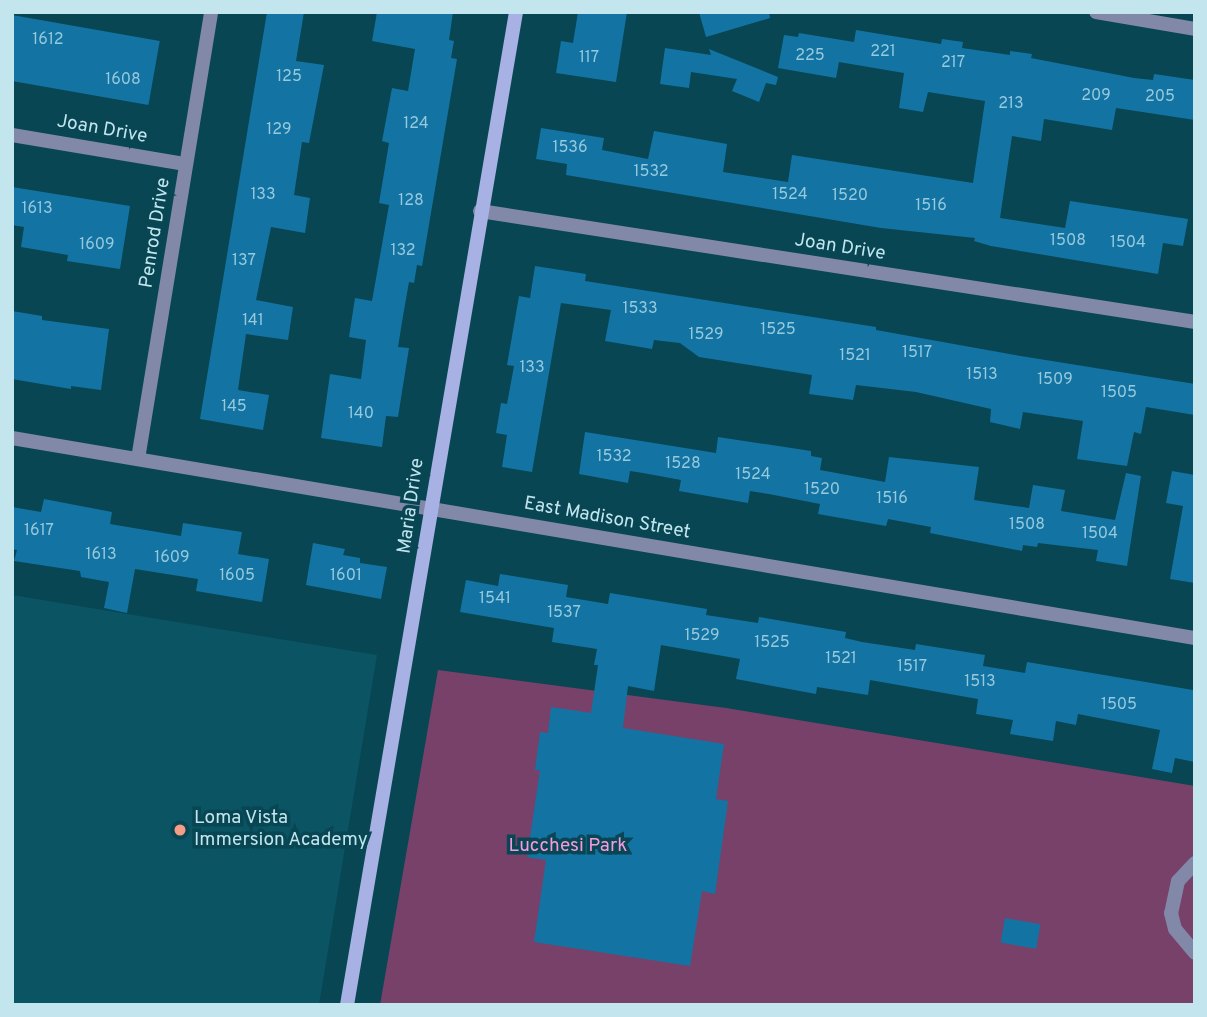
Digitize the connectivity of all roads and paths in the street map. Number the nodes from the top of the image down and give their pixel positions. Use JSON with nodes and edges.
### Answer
{"nodes":[{"id":1,"x":211,"y":12,"type":"edge"},
{"id":2,"x":516,"y":12,"type":"edge"},
{"id":3,"x":1096,"y":12,"type":"edge"},
{"id":4,"x":1195,"y":29,"type":"edge"},
{"id":5,"x":12,"y":135,"type":"edge"},
{"id":6,"x":186,"y":164,"type":"junction"},
{"id":7,"x":480,"y":211,"type":"junction"},
{"id":8,"x":1195,"y":322,"type":"edge"},
{"id":9,"x":12,"y":438,"type":"edge"},
{"id":10,"x":138,"y":459,"type":"junction"},
{"id":11,"x":431,"y":510,"type":"junction"},
{"id":12,"x":1195,"y":638,"type":"edge"},
{"id":13,"x":1195,"y":863,"type":"edge"},
{"id":14,"x":1195,"y":953,"type":"edge"},
{"id":15,"x":346,"y":1005,"type":"edge"}],
"edges":[{"from":1,"to":6,"type":"street","name":"Penrod Drive"},
{"from":2,"to":7,"type":"street","name":"Maria Drive"},
{"from":3,"to":4,"type":"street"},
{"from":5,"to":6,"type":"street","name":"Joan Drive"},
{"from":6,"to":10,"type":"street","name":"Penrod Drive"},
{"from":7,"to":8,"type":"street","name":"Joan Drive"},
{"from":7,"to":11,"type":"street","name":"Maria Drive"},
{"from":9,"to":10,"type":"street","name":"East Madison Street"},
{"from":10,"to":11,"type":"street","name":"East Madison Street"},
{"from":11,"to":12,"type":"street","name":"East Madison Street"},
{"from":11,"to":15,"type":"street","name":"Maria Drive"},
{"from":13,"to":14,"type":"street"}]}
